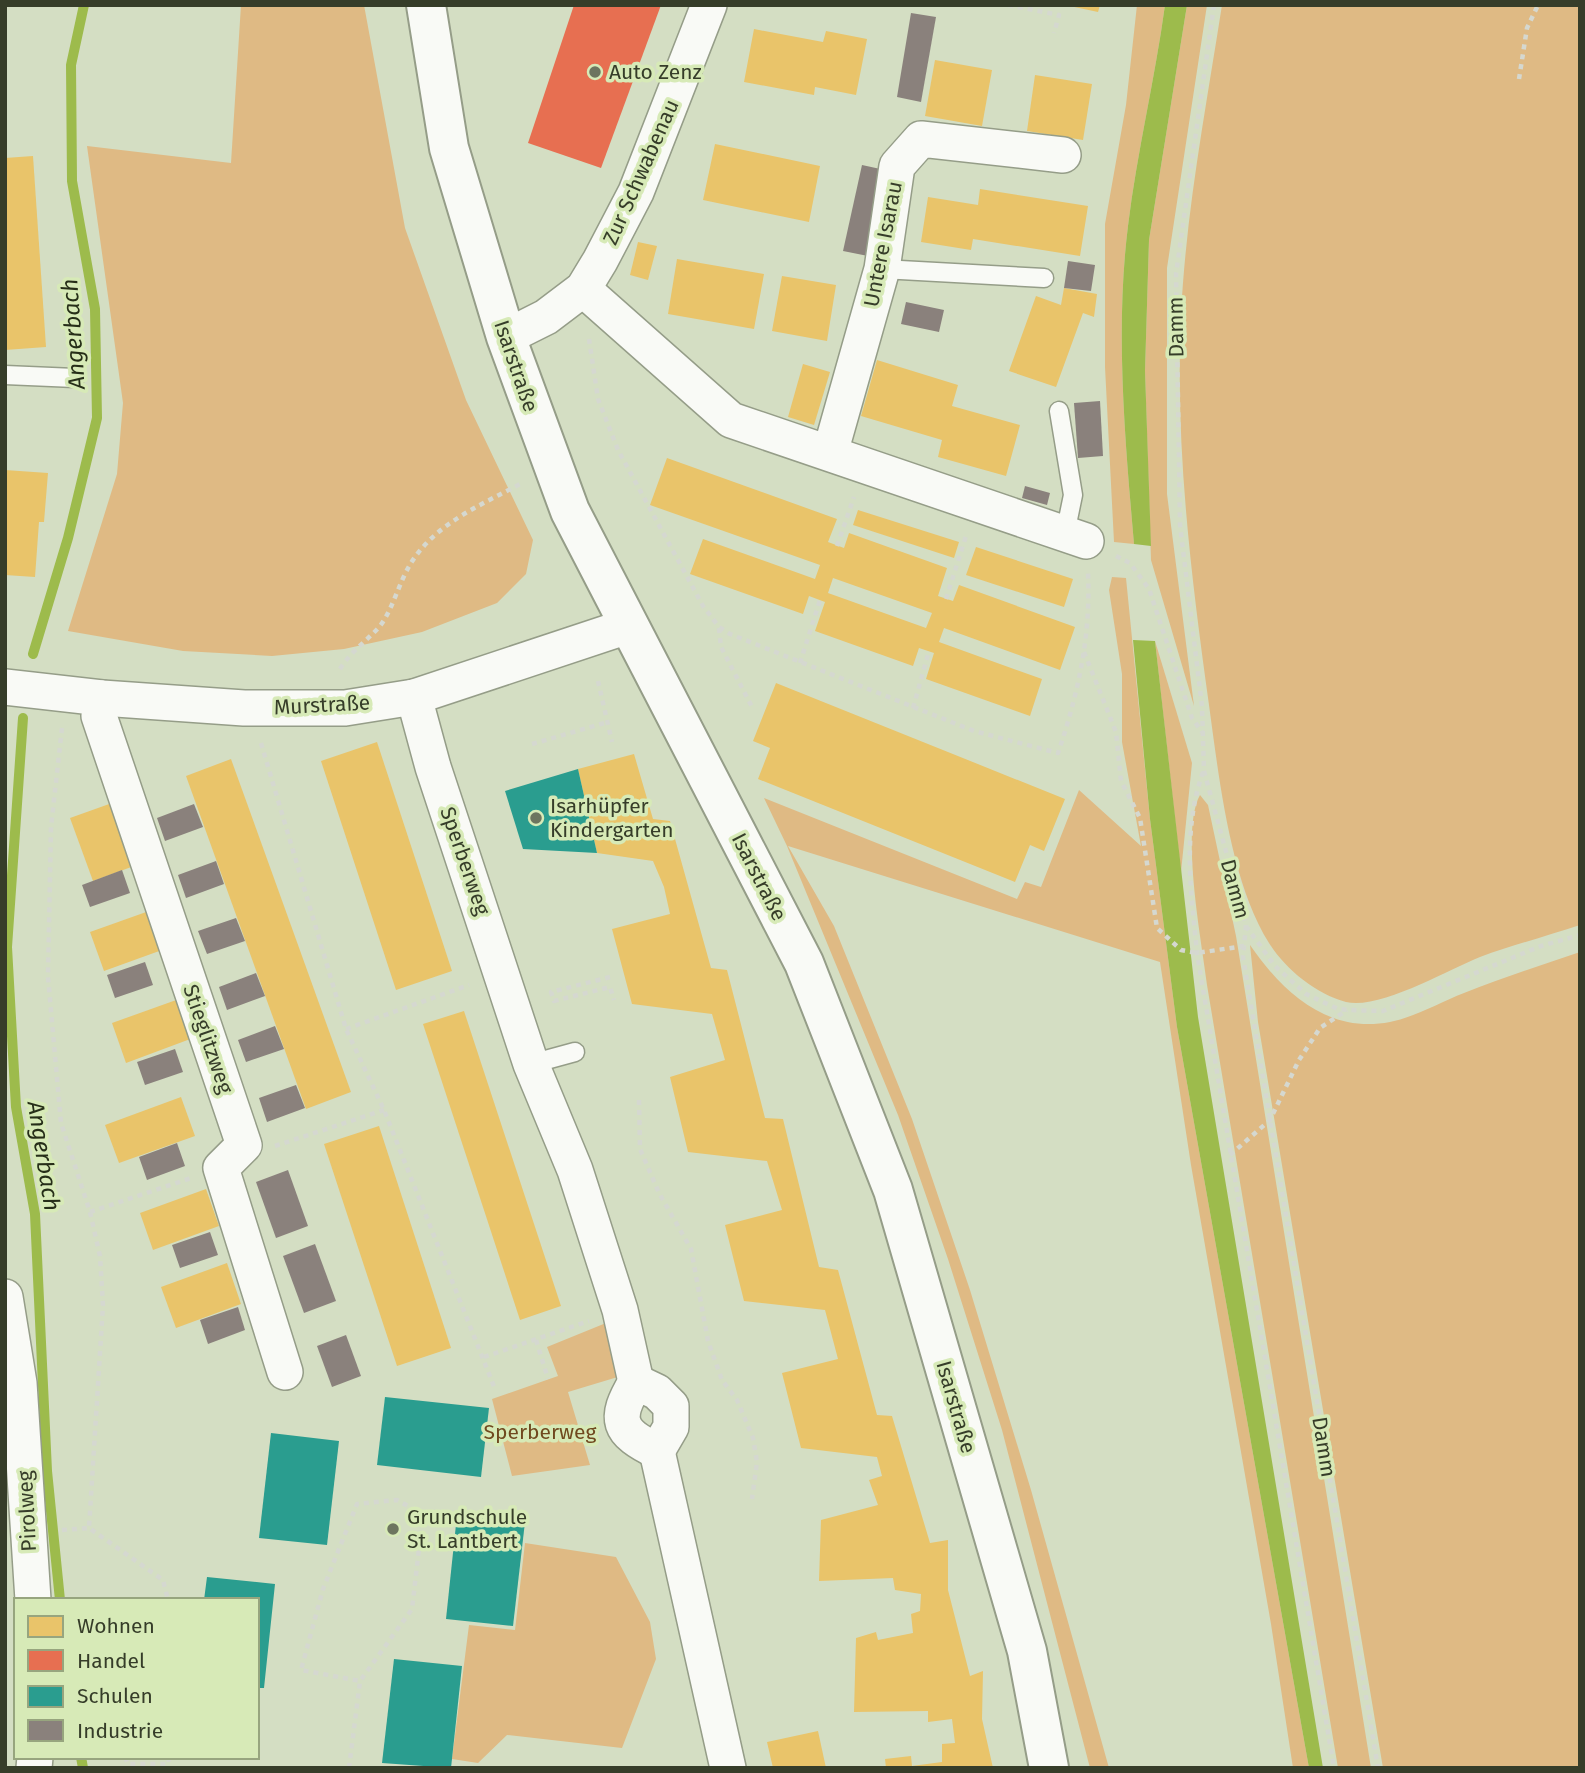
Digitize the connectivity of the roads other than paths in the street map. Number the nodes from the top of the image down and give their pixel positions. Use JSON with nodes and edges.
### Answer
{"nodes":[{"id":1,"x":426,"y":5,"type":"edge"},
{"id":2,"x":709,"y":5,"type":"edge"},
{"id":3,"x":1063,"y":155,"type":"dead end"},
{"id":4,"x":882,"y":269,"type":"junction"},
{"id":5,"x":1044,"y":278,"type":"dead end"},
{"id":6,"x":583,"y":289,"type":"junction"},
{"id":7,"x":506,"y":337,"type":"junction"},
{"id":8,"x":5,"y":375,"type":"edge"},
{"id":9,"x":75,"y":378,"type":"dead end"},
{"id":10,"x":1059,"y":411,"type":"dead end"},
{"id":11,"x":830,"y":453,"type":"junction"},
{"id":12,"x":1076,"y":538,"type":"joint"},
{"id":13,"x":628,"y":626,"type":"junction"},
{"id":14,"x":5,"y":687,"type":"edge"},
{"id":15,"x":414,"y":697,"type":"junction"},
{"id":16,"x":102,"y":698,"type":"junction"},
{"id":17,"x":575,"y":1052,"type":"dead end"},
{"id":18,"x":531,"y":1064,"type":"junction"},
{"id":19,"x":5,"y":1297,"type":"edge"},
{"id":20,"x":285,"y":1373,"type":"dead end"},
{"id":21,"x":33,"y":1598,"type":"edge"},
{"id":22,"x":728,"y":1768,"type":"edge"},
{"id":23,"x":1049,"y":1768,"type":"edge"}],
"edges":[{"from":1,"to":7,"type":"main road","name":"Isarstraße"},
{"from":2,"to":6,"type":"street","name":"Zur Schwabenau"},
{"from":3,"to":4,"type":"street","name":"Untere Isarau"},
{"from":4,"to":5,"type":"lane"},
{"from":4,"to":11,"type":"street","name":"Untere Isarau"},
{"from":6,"to":7,"type":"street","name":"Zur Schwabenau"},
{"from":6,"to":11,"type":"street"},
{"from":7,"to":13,"type":"main road","name":"Isarstraße"},
{"from":8,"to":9,"type":"lane"},
{"from":10,"to":12,"type":"lane"},
{"from":11,"to":12,"type":"street"},
{"from":13,"to":15,"type":"street","name":"Murstraße"},
{"from":13,"to":23,"type":"main road","name":"Isarstraße"},
{"from":14,"to":16,"type":"street","name":"Murstraße"},
{"from":15,"to":16,"type":"street","name":"Murstraße"},
{"from":15,"to":18,"type":"street","name":"Sperberweg"},
{"from":16,"to":20,"type":"street","name":"Stieglitzweg"},
{"from":17,"to":18,"type":"lane"},
{"from":18,"to":22,"type":"street","name":"Sperberweg"},
{"from":19,"to":21,"type":"street","name":"Pirolweg"}]}
